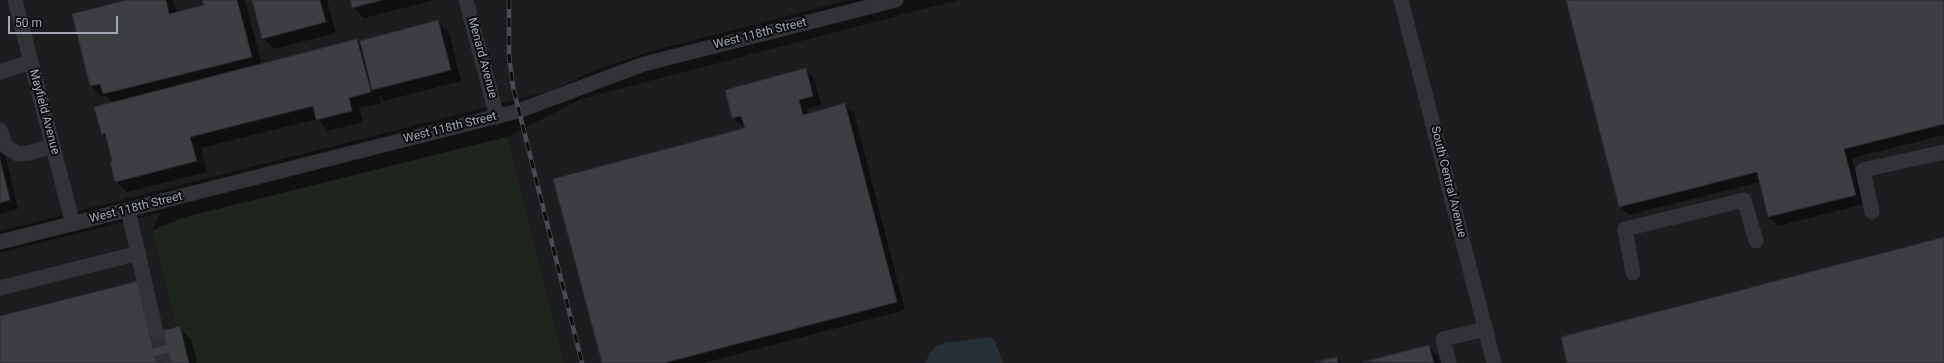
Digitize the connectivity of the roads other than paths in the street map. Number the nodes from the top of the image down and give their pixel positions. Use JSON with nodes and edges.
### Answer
{"nodes":[{"id":1,"x":14,"y":0,"type":"edge"},
{"id":2,"x":466,"y":0,"type":"edge"},
{"id":3,"x":896,"y":0,"type":"edge"},
{"id":4,"x":1401,"y":0,"type":"edge"},
{"id":5,"x":31,"y":62,"type":"junction"},
{"id":6,"x":0,"y":72,"type":"edge"},
{"id":7,"x":497,"y":117,"type":"junction"},
{"id":8,"x":0,"y":130,"type":"edge"},
{"id":9,"x":53,"y":146,"type":"junction"},
{"id":10,"x":1944,"y":152,"type":"edge"},
{"id":11,"x":128,"y":210,"type":"junction"},
{"id":12,"x":1872,"y":212,"type":"dead end"},
{"id":13,"x":73,"y":224,"type":"junction"},
{"id":14,"x":1756,"y":241,"type":"dead end"},
{"id":15,"x":0,"y":242,"type":"edge"},
{"id":16,"x":139,"y":253,"type":"junction"},
{"id":17,"x":1633,"y":273,"type":"dead end"},
{"id":18,"x":0,"y":288,"type":"edge"},
{"id":19,"x":1486,"y":329,"type":"junction"},
{"id":20,"x":156,"y":332,"type":"tunnel mouth"},
{"id":21,"x":1449,"y":363,"type":"edge"},
{"id":22,"x":1494,"y":363,"type":"edge"}],
"edges":[{"from":1,"to":5,"type":"street","name":"Mayfield Avenue"},
{"from":2,"to":7,"type":"street","name":"Menard Avenue"},
{"from":3,"to":7,"type":"street","name":"West 118th Street"},
{"from":4,"to":19,"type":"street","name":"South Central Avenue"},
{"from":5,"to":6,"type":"street"},
{"from":5,"to":9,"type":"street","name":"Mayfield Avenue"},
{"from":7,"to":11,"type":"street","name":"West 118th Street"},
{"from":8,"to":9,"type":"street"},
{"from":9,"to":13,"type":"street","name":"Mayfield Avenue"},
{"from":10,"to":12,"type":"street"},
{"from":11,"to":13,"type":"street","name":"West 118th Street"},
{"from":11,"to":16,"type":"street"},
{"from":13,"to":15,"type":"street","name":"West 118th Street"},
{"from":14,"to":17,"type":"street"},
{"from":16,"to":18,"type":"street"},
{"from":16,"to":20,"type":"street"},
{"from":19,"to":21,"type":"street"},
{"from":19,"to":22,"type":"street","name":"South Central Avenue"}]}
